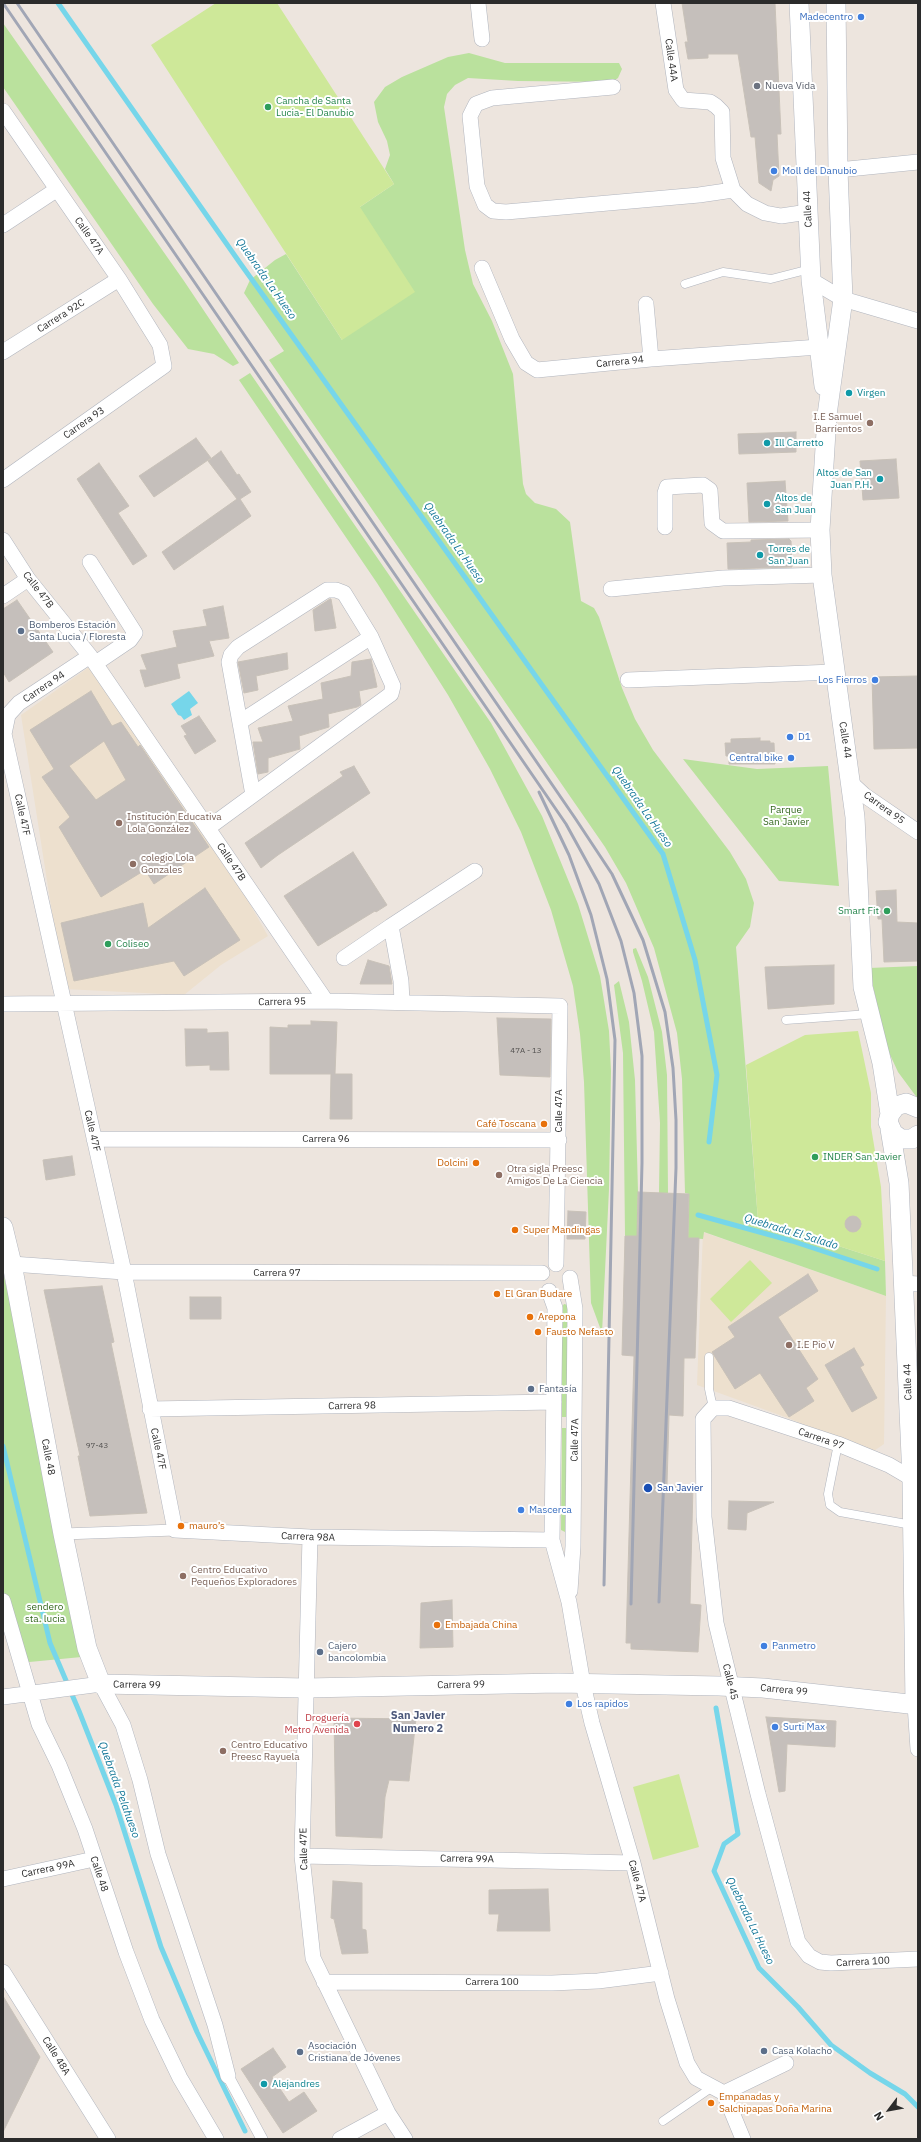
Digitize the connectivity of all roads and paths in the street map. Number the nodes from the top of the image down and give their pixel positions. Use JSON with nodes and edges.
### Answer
{"nodes":[{"id":1,"x":478,"y":3,"type":"edge"},
{"id":2,"x":663,"y":3,"type":"edge"},
{"id":3,"x":799,"y":3,"type":"edge"},
{"id":4,"x":836,"y":3,"type":"edge"},
{"id":5,"x":482,"y":39,"type":"dead end"},
{"id":6,"x":613,"y":87,"type":"dead end"},
{"id":7,"x":3,"y":111,"type":"edge"},
{"id":8,"x":918,"y":162,"type":"edge"},
{"id":9,"x":838,"y":170,"type":"junction"},
{"id":10,"x":56,"y":190,"type":"junction"},
{"id":11,"x":733,"y":190,"type":"junction"},
{"id":12,"x":808,"y":212,"type":"junction"},
{"id":13,"x":3,"y":226,"type":"edge"},
{"id":14,"x":482,"y":268,"type":"dead end"},
{"id":15,"x":811,"y":274,"type":"junction"},
{"id":16,"x":119,"y":279,"type":"junction"},
{"id":17,"x":685,"y":284,"type":"dead end"},
{"id":18,"x":843,"y":299,"type":"junction"},
{"id":19,"x":646,"y":304,"type":"dead end"},
{"id":20,"x":918,"y":321,"type":"edge"},
{"id":21,"x":820,"y":347,"type":"junction"},
{"id":22,"x":3,"y":352,"type":"edge"},
{"id":23,"x":651,"y":359,"type":"junction"},
{"id":24,"x":164,"y":366,"type":"joint"},
{"id":25,"x":827,"y":415,"type":"junction"},
{"id":26,"x":3,"y":480,"type":"edge"},
{"id":27,"x":665,"y":527,"type":"dead end"},
{"id":28,"x":820,"y":530,"type":"junction"},
{"id":29,"x":3,"y":540,"type":"edge"},
{"id":30,"x":90,"y":562,"type":"dead end"},
{"id":31,"x":822,"y":575,"type":"junction"},
{"id":32,"x":28,"y":579,"type":"junction"},
{"id":33,"x":611,"y":589,"type":"dead end"},
{"id":34,"x":3,"y":596,"type":"edge"},
{"id":35,"x":372,"y":637,"type":"junction"},
{"id":36,"x":93,"y":659,"type":"junction"},
{"id":37,"x":834,"y":672,"type":"junction"},
{"id":38,"x":628,"y":680,"type":"dead end"},
{"id":39,"x":240,"y":722,"type":"junction"},
{"id":40,"x":4,"y":734,"type":"joint"},
{"id":41,"x":851,"y":783,"type":"junction"},
{"id":42,"x":253,"y":794,"type":"junction"},
{"id":43,"x":208,"y":828,"type":"junction"},
{"id":44,"x":918,"y":832,"type":"edge"},
{"id":45,"x":475,"y":871,"type":"dead end"},
{"id":46,"x":390,"y":926,"type":"junction"},
{"id":47,"x":344,"y":958,"type":"dead end"},
{"id":48,"x":326,"y":1001,"type":"junction"},
{"id":49,"x":402,"y":1002,"type":"junction"},
{"id":50,"x":3,"y":1004,"type":"edge"},
{"id":51,"x":63,"y":1004,"type":"junction"},
{"id":52,"x":560,"y":1006,"type":"joint"},
{"id":53,"x":869,"y":1014,"type":"junction"},
{"id":54,"x":786,"y":1020,"type":"dead end"},
{"id":55,"x":882,"y":1063,"type":"junction"},
{"id":56,"x":915,"y":1106,"type":"edge"},
{"id":57,"x":890,"y":1121,"type":"junction"},
{"id":58,"x":915,"y":1137,"type":"edge"},
{"id":59,"x":94,"y":1139,"type":"junction"},
{"id":60,"x":559,"y":1140,"type":"junction"},
{"id":61,"x":899,"y":1183,"type":"junction"},
{"id":62,"x":3,"y":1227,"type":"edge"},
{"id":63,"x":12,"y":1264,"type":"junction"},
{"id":64,"x":556,"y":1264,"type":"junction"},
{"id":65,"x":124,"y":1272,"type":"junction"},
{"id":66,"x":542,"y":1274,"type":"junction"},
{"id":67,"x":570,"y":1278,"type":"junction"},
{"id":68,"x":911,"y":1283,"type":"edge"},
{"id":69,"x":549,"y":1291,"type":"junction"},
{"id":70,"x":912,"y":1341,"type":"edge"},
{"id":71,"x":709,"y":1357,"type":"dead end"},
{"id":72,"x":554,"y":1402,"type":"junction"},
{"id":73,"x":716,"y":1408,"type":"junction"},
{"id":74,"x":150,"y":1409,"type":"junction"},
{"id":75,"x":838,"y":1444,"type":"junction"},
{"id":76,"x":915,"y":1480,"type":"edge"},
{"id":77,"x":912,"y":1525,"type":"junction"},
{"id":78,"x":175,"y":1530,"type":"junction"},
{"id":79,"x":63,"y":1534,"type":"junction"},
{"id":80,"x":310,"y":1538,"type":"junction"},
{"id":81,"x":552,"y":1540,"type":"junction"},
{"id":82,"x":3,"y":1601,"type":"edge"},
{"id":83,"x":569,"y":1602,"type":"junction"},
{"id":84,"x":583,"y":1684,"type":"junction"},
{"id":85,"x":97,"y":1685,"type":"junction"},
{"id":86,"x":730,"y":1687,"type":"junction"},
{"id":87,"x":306,"y":1688,"type":"junction"},
{"id":88,"x":35,"y":1693,"type":"junction"},
{"id":89,"x":3,"y":1697,"type":"edge"},
{"id":90,"x":916,"y":1705,"type":"edge"},
{"id":91,"x":918,"y":1749,"type":"edge"},
{"id":92,"x":302,"y":1856,"type":"junction"},
{"id":93,"x":94,"y":1858,"type":"junction"},
{"id":94,"x":632,"y":1863,"type":"junction"},
{"id":95,"x":3,"y":1879,"type":"edge"},
{"id":96,"x":809,"y":1956,"type":"joint"},
{"id":97,"x":918,"y":1959,"type":"edge"},
{"id":98,"x":3,"y":1972,"type":"edge"},
{"id":99,"x":661,"y":1973,"type":"junction"},
{"id":100,"x":324,"y":1982,"type":"junction"},
{"id":101,"x":786,"y":2063,"type":"dead end"},
{"id":102,"x":228,"y":2076,"type":"joint"},
{"id":103,"x":717,"y":2090,"type":"junction"},
{"id":104,"x":388,"y":2112,"type":"junction"},
{"id":105,"x":663,"y":2122,"type":"dead end"},
{"id":106,"x":108,"y":2139,"type":"edge"},
{"id":107,"x":216,"y":2139,"type":"edge"},
{"id":108,"x":262,"y":2139,"type":"edge"},
{"id":109,"x":340,"y":2139,"type":"edge"},
{"id":110,"x":404,"y":2139,"type":"edge"},
{"id":111,"x":743,"y":2139,"type":"edge"}],
"edges":[{"from":1,"to":5,"type":"street"},
{"from":2,"to":11,"type":"street","name":"Calle 44A"},
{"from":3,"to":12,"type":"street","name":"Calle 44"},
{"from":4,"to":9,"type":"street","name":"Calle 44"},
{"from":6,"to":11,"type":"street"},
{"from":7,"to":10,"type":"street","name":"Calle 47A"},
{"from":8,"to":9,"type":"street"},
{"from":9,"to":18,"type":"street","name":"Calle 44"},
{"from":10,"to":13,"type":"street"},
{"from":10,"to":16,"type":"street","name":"Calle 47A"},
{"from":11,"to":12,"type":"street","name":"Calle 44A"},
{"from":12,"to":15,"type":"street","name":"Calle 44"},
{"from":14,"to":23,"type":"street","name":"Carrera 94"},
{"from":15,"to":17,"type":"lane"},
{"from":15,"to":18,"type":"street"},
{"from":15,"to":21,"type":"street","name":"Calle 44"},
{"from":16,"to":22,"type":"street","name":"Carrera 92C"},
{"from":16,"to":24,"type":"street","name":"Calle 47A"},
{"from":18,"to":20,"type":"street"},
{"from":18,"to":25,"type":"street","name":"Calle 44"},
{"from":19,"to":23,"type":"street"},
{"from":21,"to":23,"type":"street","name":"Carrera 94"},
{"from":21,"to":25,"type":"street","name":"Calle 44"},
{"from":24,"to":26,"type":"street","name":"Carrera 93"},
{"from":25,"to":28,"type":"street","name":"Calle 44"},
{"from":27,"to":28,"type":"street"},
{"from":28,"to":31,"type":"street","name":"Calle 44"},
{"from":29,"to":32,"type":"street","name":"Calle 47B"},
{"from":30,"to":36,"type":"street","name":"Carrera 94"},
{"from":31,"to":33,"type":"street"},
{"from":31,"to":37,"type":"street","name":"Calle 44"},
{"from":32,"to":34,"type":"street"},
{"from":32,"to":36,"type":"street","name":"Calle 47B"},
{"from":35,"to":39,"type":"street"},
{"from":35,"to":39,"type":"street"},
{"from":35,"to":42,"type":"street"},
{"from":36,"to":40,"type":"street","name":"Carrera 94"},
{"from":36,"to":43,"type":"street","name":"Calle 47B"},
{"from":37,"to":38,"type":"street"},
{"from":37,"to":41,"type":"street","name":"Calle 44"},
{"from":39,"to":42,"type":"street"},
{"from":40,"to":51,"type":"street","name":"Calle 47F"},
{"from":41,"to":44,"type":"street","name":"Carrera 95"},
{"from":41,"to":53,"type":"street","name":"Calle 44"},
{"from":42,"to":43,"type":"street"},
{"from":43,"to":48,"type":"street","name":"Calle 47B"},
{"from":45,"to":46,"type":"street"},
{"from":46,"to":47,"type":"street"},
{"from":46,"to":49,"type":"street"},
{"from":48,"to":49,"type":"street","name":"Carrera 95"},
{"from":48,"to":51,"type":"street","name":"Carrera 95"},
{"from":49,"to":52,"type":"street","name":"Carrera 95"},
{"from":50,"to":51,"type":"street","name":"Carrera 95"},
{"from":51,"to":59,"type":"street","name":"Calle 47F"},
{"from":52,"to":60,"type":"street","name":"Calle 47A"},
{"from":53,"to":54,"type":"lane"},
{"from":53,"to":55,"type":"street","name":"Calle 44"},
{"from":55,"to":56,"type":"street","name":"Calle 44"},
{"from":55,"to":57,"type":"street","name":"Calle 44"},
{"from":56,"to":57,"type":"street"},
{"from":57,"to":58,"type":"street"},
{"from":57,"to":61,"type":"street","name":"Calle 44"},
{"from":58,"to":61,"type":"street","name":"Calle 44"},
{"from":59,"to":60,"type":"street","name":"Carrera 96"},
{"from":59,"to":65,"type":"street","name":"Calle 47F"},
{"from":60,"to":64,"type":"street","name":"Calle 47A"},
{"from":61,"to":68,"type":"street","name":"Calle 44"},
{"from":62,"to":63,"type":"street","name":"Calle 48"},
{"from":63,"to":65,"type":"street","name":"Carrera 97"},
{"from":63,"to":79,"type":"street","name":"Calle 48"},
{"from":64,"to":66,"type":"street"},
{"from":64,"to":67,"type":"street"},
{"from":65,"to":66,"type":"street","name":"Carrera 97"},
{"from":65,"to":74,"type":"street","name":"Calle 47F"},
{"from":66,"to":69,"type":"street"},
{"from":67,"to":69,"type":"street"},
{"from":67,"to":83,"type":"street","name":"Calle 47A"},
{"from":68,"to":70,"type":"street","name":"Calle 44"},
{"from":69,"to":72,"type":"street","name":"Calle 47A"},
{"from":70,"to":76,"type":"street","name":"Calle 44"},
{"from":71,"to":73,"type":"lane"},
{"from":72,"to":74,"type":"street","name":"Carrera 98"},
{"from":72,"to":81,"type":"street","name":"Calle 47A"},
{"from":73,"to":75,"type":"street","name":"Carrera 97"},
{"from":73,"to":86,"type":"street","name":"Calle 45"},
{"from":74,"to":78,"type":"street","name":"Calle 47F"},
{"from":75,"to":76,"type":"street","name":"Carrera 97"},
{"from":75,"to":77,"type":"lane"},
{"from":76,"to":77,"type":"street","name":"Calle 44"},
{"from":77,"to":90,"type":"street","name":"Calle 44"},
{"from":78,"to":79,"type":"street","name":"Carrera 98A"},
{"from":78,"to":80,"type":"street","name":"Carrera 98A"},
{"from":79,"to":85,"type":"street","name":"Calle 48"},
{"from":80,"to":81,"type":"street","name":"Carrera 98A"},
{"from":80,"to":87,"type":"street","name":"Calle 47E"},
{"from":81,"to":83,"type":"street","name":"Calle 47A"},
{"from":82,"to":88,"type":"street","name":"Calle 48"},
{"from":83,"to":84,"type":"street","name":"Calle 47A"},
{"from":84,"to":86,"type":"street","name":"Carrera 99"},
{"from":84,"to":87,"type":"street","name":"Carrera 99"},
{"from":84,"to":94,"type":"street","name":"Calle 47A"},
{"from":85,"to":87,"type":"street","name":"Carrera 99"},
{"from":85,"to":88,"type":"street","name":"Carrera 99"},
{"from":85,"to":102,"type":"street"},
{"from":86,"to":90,"type":"street","name":"Carrera 99"},
{"from":86,"to":96,"type":"street","name":"Calle 45"},
{"from":87,"to":92,"type":"street","name":"Calle 47E"},
{"from":88,"to":89,"type":"street","name":"Carrera 99"},
{"from":88,"to":93,"type":"street","name":"Calle 48"},
{"from":90,"to":91,"type":"street","name":"Calle 44"},
{"from":92,"to":94,"type":"street","name":"Carrera 99A"},
{"from":92,"to":100,"type":"street","name":"Calle 47E"},
{"from":93,"to":95,"type":"street","name":"Carrera 99A"},
{"from":93,"to":107,"type":"street","name":"Calle 48"},
{"from":94,"to":99,"type":"street","name":"Calle 47A"},
{"from":96,"to":97,"type":"street","name":"Carrera 100"},
{"from":98,"to":106,"type":"street","name":"Calle 48A"},
{"from":99,"to":100,"type":"street","name":"Carrera 100"},
{"from":99,"to":103,"type":"street","name":"Calle 47A"},
{"from":100,"to":104,"type":"street","name":"Calle 47E"},
{"from":101,"to":103,"type":"street"},
{"from":102,"to":108,"type":"street"},
{"from":103,"to":105,"type":"lane"},
{"from":103,"to":111,"type":"street"},
{"from":104,"to":109,"type":"street"},
{"from":104,"to":110,"type":"street","name":"Calle 47E"}]}
